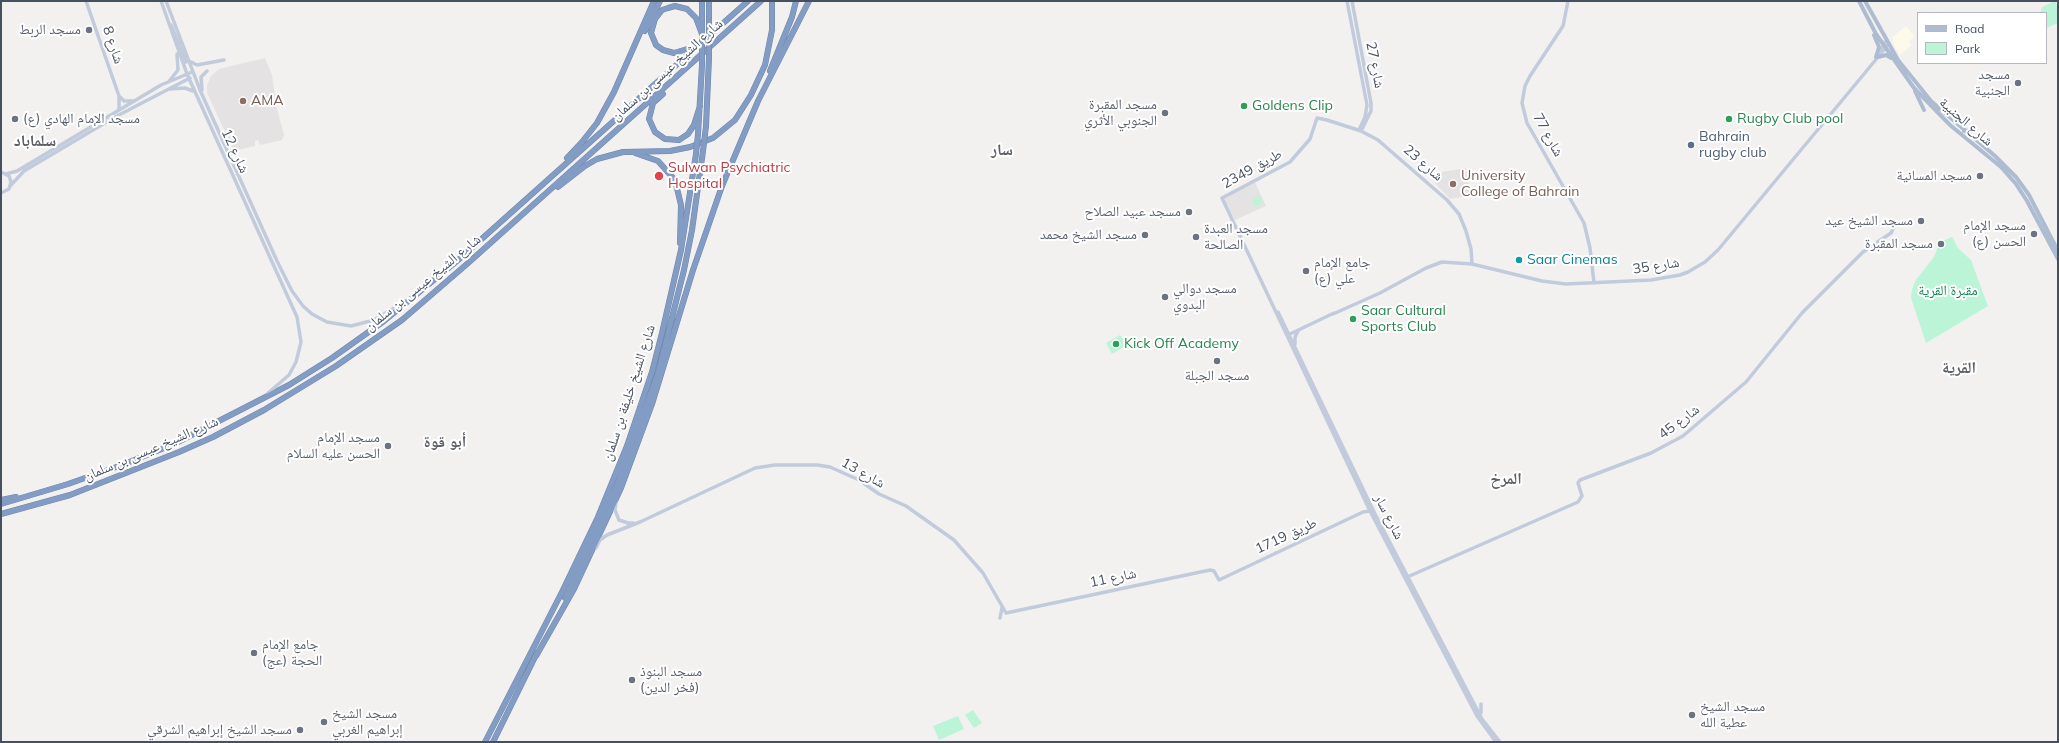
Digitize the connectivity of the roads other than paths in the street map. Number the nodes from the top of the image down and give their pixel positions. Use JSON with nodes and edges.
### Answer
{"nodes":[{"id":1,"x":86,"y":1,"type":"edge"},
{"id":2,"x":161,"y":1,"type":"edge"},
{"id":3,"x":166,"y":1,"type":"edge"},
{"id":4,"x":654,"y":1,"type":"edge"},
{"id":5,"x":660,"y":1,"type":"edge"},
{"id":6,"x":702,"y":1,"type":"edge"},
{"id":7,"x":710,"y":1,"type":"edge"},
{"id":8,"x":743,"y":1,"type":"edge"},
{"id":9,"x":748,"y":1,"type":"edge"},
{"id":10,"x":761,"y":1,"type":"edge"},
{"id":11,"x":772,"y":1,"type":"edge"},
{"id":12,"x":796,"y":1,"type":"edge"},
{"id":13,"x":809,"y":1,"type":"edge"},
{"id":14,"x":1347,"y":1,"type":"edge"},
{"id":15,"x":1352,"y":1,"type":"edge"},
{"id":16,"x":1568,"y":1,"type":"edge"},
{"id":17,"x":1859,"y":1,"type":"edge"},
{"id":18,"x":1865,"y":1,"type":"edge"},
{"id":19,"x":734,"y":13,"type":"junction"},
{"id":20,"x":166,"y":17,"type":"junction"},
{"id":21,"x":1869,"y":21,"type":"junction"},
{"id":22,"x":702,"y":34,"type":"junction"},
{"id":23,"x":697,"y":46,"type":"junction"},
{"id":24,"x":1886,"y":46,"type":"junction"},
{"id":25,"x":176,"y":47,"type":"junction"},
{"id":26,"x":1877,"y":57,"type":"junction"},
{"id":27,"x":187,"y":60,"type":"junction"},
{"id":28,"x":224,"y":60,"type":"dead end"},
{"id":29,"x":1894,"y":61,"type":"junction"},
{"id":30,"x":626,"y":67,"type":"junction"},
{"id":31,"x":207,"y":71,"type":"dead end"},
{"id":32,"x":683,"y":72,"type":"junction"},
{"id":33,"x":190,"y":75,"type":"junction"},
{"id":34,"x":161,"y":85,"type":"junction"},
{"id":35,"x":1914,"y":88,"type":"junction"},
{"id":36,"x":162,"y":92,"type":"junction"},
{"id":37,"x":195,"y":92,"type":"junction"},
{"id":38,"x":119,"y":96,"type":"junction"},
{"id":39,"x":149,"y":99,"type":"junction"},
{"id":40,"x":134,"y":101,"type":"junction"},
{"id":41,"x":205,"y":101,"type":"junction"},
{"id":42,"x":758,"y":102,"type":"junction"},
{"id":43,"x":700,"y":106,"type":"junction"},
{"id":44,"x":119,"y":110,"type":"junction"},
{"id":45,"x":1924,"y":110,"type":"dead end"},
{"id":46,"x":210,"y":112,"type":"junction"},
{"id":47,"x":1317,"y":118,"type":"joint"},
{"id":48,"x":1363,"y":124,"type":"junction"},
{"id":49,"x":1352,"y":128,"type":"junction"},
{"id":50,"x":1360,"y":130,"type":"junction"},
{"id":51,"x":1964,"y":131,"type":"junction"},
{"id":52,"x":1369,"y":134,"type":"junction"},
{"id":53,"x":1976,"y":140,"type":"junction"},
{"id":54,"x":616,"y":154,"type":"junction"},
{"id":55,"x":1,"y":172,"type":"edge"},
{"id":56,"x":6,"y":174,"type":"junction"},
{"id":57,"x":11,"y":185,"type":"junction"},
{"id":58,"x":540,"y":185,"type":"junction"},
{"id":59,"x":1,"y":193,"type":"edge"},
{"id":60,"x":1222,"y":198,"type":"joint"},
{"id":61,"x":521,"y":217,"type":"junction"},
{"id":62,"x":1894,"y":227,"type":"dead end"},
{"id":63,"x":2058,"y":251,"type":"edge"},
{"id":64,"x":2058,"y":260,"type":"edge"},
{"id":65,"x":1472,"y":264,"type":"junction"},
{"id":66,"x":677,"y":269,"type":"junction"},
{"id":67,"x":684,"y":270,"type":"junction"},
{"id":68,"x":1594,"y":283,"type":"junction"},
{"id":69,"x":416,"y":294,"type":"junction"},
{"id":70,"x":1301,"y":329,"type":"junction"},
{"id":71,"x":1288,"y":334,"type":"junction"},
{"id":72,"x":670,"y":344,"type":"junction"},
{"id":73,"x":1298,"y":353,"type":"junction"},
{"id":74,"x":244,"y":410,"type":"junction"},
{"id":75,"x":621,"y":488,"type":"junction"},
{"id":76,"x":26,"y":495,"type":"junction"},
{"id":77,"x":70,"y":496,"type":"junction"},
{"id":78,"x":1,"y":500,"type":"edge"},
{"id":79,"x":1,"y":504,"type":"edge"},
{"id":80,"x":1368,"y":506,"type":"junction"},
{"id":81,"x":1370,"y":511,"type":"junction"},
{"id":82,"x":1363,"y":512,"type":"junction"},
{"id":83,"x":1,"y":514,"type":"edge"},
{"id":84,"x":1,"y":517,"type":"edge"},
{"id":85,"x":640,"y":522,"type":"junction"},
{"id":86,"x":588,"y":561,"type":"junction"},
{"id":87,"x":1406,"y":576,"type":"junction"},
{"id":88,"x":1219,"y":580,"type":"joint"},
{"id":89,"x":999,"y":598,"type":"junction"},
{"id":90,"x":1001,"y":604,"type":"junction"},
{"id":91,"x":1007,"y":613,"type":"junction"},
{"id":92,"x":1000,"y":618,"type":"dead end"},
{"id":93,"x":536,"y":656,"type":"junction"},
{"id":94,"x":1481,"y":704,"type":"dead end"},
{"id":95,"x":1485,"y":723,"type":"junction"},
{"id":96,"x":485,"y":742,"type":"edge"},
{"id":97,"x":493,"y":742,"type":"edge"},
{"id":98,"x":1496,"y":742,"type":"edge"},
{"id":99,"x":1500,"y":742,"type":"edge"}],
"edges":[{"from":1,"to":38,"type":"street","name":"شارع 8"},
{"from":2,"to":20,"type":"street","name":"شارع 12"},
{"from":3,"to":27,"type":"street","name":"شارع 12"},
{"from":4,"to":30,"type":"highway"},
{"from":5,"to":30,"type":"highway"},
{"from":6,"to":22,"type":"highway","name":"شارع الشيخ خليفة بن سلمان"},
{"from":7,"to":67,"type":"highway","name":"شارع الشيخ خليفة بن سلمان","bridge":true},
{"from":8,"to":19,"type":"highway"},
{"from":9,"to":19,"type":"highway","name":"شارع الشيخ عيسى بن سلمان"},
{"from":10,"to":32,"type":"highway","name":"شارع الشيخ عيسى بن سلمان"},
{"from":11,"to":54,"type":"highway"},
{"from":12,"to":42,"type":"highway"},
{"from":13,"to":42,"type":"highway"},
{"from":14,"to":48,"type":"street","name":"شارع 27"},
{"from":15,"to":48,"type":"street","name":"شارع 27"},
{"from":16,"to":68,"type":"street","name":"شارع 77"},
{"from":17,"to":21,"type":"main road","name":"شارع الجنبية"},
{"from":18,"to":24,"type":"main road","name":"شارع الجنبية"},
{"from":19,"to":23,"type":"highway","name":"شارع الشيخ عيسى بن سلمان"},
{"from":20,"to":25,"type":"street","name":"شارع 12"},
{"from":20,"to":33,"type":"street"},
{"from":21,"to":24,"type":"main road","name":"شارع الجنبية"},
{"from":21,"to":26,"type":"main road"},
{"from":22,"to":23,"type":"highway"},
{"from":22,"to":43,"type":"highway","name":"شارع الشيخ خليفة بن سلمان","bridge":true},
{"from":23,"to":58,"type":"highway","name":"شارع الشيخ عيسى بن سلمان"},
{"from":24,"to":26,"type":"street","name":"شارع 35"},
{"from":24,"to":29,"type":"main road","name":"شارع الجنبية"},
{"from":24,"to":51,"type":"main road","name":"شارع الجنبية"},
{"from":25,"to":33,"type":"street","name":"شارع 12"},
{"from":25,"to":34,"type":"street"},
{"from":26,"to":29,"type":"main road"},
{"from":26,"to":68,"type":"street","name":"شارع 35"},
{"from":27,"to":28,"type":"street"},
{"from":27,"to":33,"type":"street","name":"شارع 12"},
{"from":29,"to":35,"type":"main road","name":"شارع الجنبية"},
{"from":30,"to":58,"type":"highway"},
{"from":31,"to":41,"type":"street"},
{"from":32,"to":43,"type":"highway"},
{"from":32,"to":61,"type":"highway","name":"شارع الشيخ عيسى بن سلمان"},
{"from":33,"to":34,"type":"street"},
{"from":33,"to":36,"type":"street"},
{"from":33,"to":37,"type":"street","name":"شارع 12"},
{"from":33,"to":39,"type":"street"},
{"from":33,"to":41,"type":"street","name":"شارع 12"},
{"from":33,"to":46,"type":"street"},
{"from":34,"to":40,"type":"street"},
{"from":35,"to":45,"type":"main road"},
{"from":35,"to":64,"type":"main road","name":"شارع الجنبية"},
{"from":36,"to":37,"type":"street"},
{"from":36,"to":39,"type":"street"},
{"from":37,"to":74,"type":"street","name":"شارع 12"},
{"from":38,"to":40,"type":"street"},
{"from":38,"to":44,"type":"street","name":"شارع 8"},
{"from":39,"to":57,"type":"street"},
{"from":40,"to":44,"type":"street"},
{"from":41,"to":46,"type":"street","name":"شارع 12"},
{"from":42,"to":72,"type":"highway"},
{"from":43,"to":66,"type":"highway","name":"شارع الشيخ خليفة بن سلمان","bridge":true},
{"from":44,"to":56,"type":"street"},
{"from":46,"to":69,"type":"street","name":"شارع 12"},
{"from":47,"to":49,"type":"street","name":"شارع 23"},
{"from":47,"to":60,"type":"street","name":"طريق 2349"},
{"from":48,"to":49,"type":"street"},
{"from":48,"to":50,"type":"street","name":"شارع 27"},
{"from":48,"to":52,"type":"street"},
{"from":49,"to":50,"type":"street","name":"شارع 23"},
{"from":50,"to":52,"type":"street","name":"شارع 23"},
{"from":51,"to":53,"type":"main road","name":"شارع الجنبية"},
{"from":51,"to":53,"type":"main road"},
{"from":52,"to":65,"type":"street","name":"شارع 23"},
{"from":53,"to":63,"type":"main road","name":"شارع الجنبية"},
{"from":54,"to":61,"type":"highway"},
{"from":54,"to":66,"type":"highway"},
{"from":55,"to":56,"type":"street"},
{"from":56,"to":57,"type":"street"},
{"from":57,"to":59,"type":"street"},
{"from":58,"to":69,"type":"highway","name":"شارع الشيخ عيسى بن سلمان"},
{"from":60,"to":71,"type":"street","name":"شارع سار"},
{"from":61,"to":77,"type":"highway","name":"شارع الشيخ عيسى بن سلمان"},
{"from":62,"to":87,"type":"street","name":"شارع 45"},
{"from":65,"to":68,"type":"street","name":"شارع 35"},
{"from":65,"to":70,"type":"street","name":"شارع 35"},
{"from":66,"to":96,"type":"highway","name":"شارع الشيخ خليفة بن سلمان"},
{"from":67,"to":72,"type":"highway"},
{"from":67,"to":93,"type":"highway","name":"شارع الشيخ خليفة بن سلمان"},
{"from":69,"to":74,"type":"highway","name":"شارع الشيخ عيسى بن سلمان"},
{"from":70,"to":71,"type":"street","name":"شارع 35"},
{"from":70,"to":73,"type":"street"},
{"from":71,"to":73,"type":"street","name":"شارع سار"},
{"from":71,"to":80,"type":"street","name":"شارع سار"},
{"from":72,"to":75,"type":"highway"},
{"from":73,"to":87,"type":"street","name":"شارع سار"},
{"from":74,"to":76,"type":"highway","name":"شارع الشيخ عيسى بن سلمان"},
{"from":75,"to":85,"type":"street"},
{"from":75,"to":86,"type":"highway"},
{"from":76,"to":78,"type":"highway"},
{"from":76,"to":79,"type":"highway","name":"شارع الشيخ عيسى بن سلمان"},
{"from":77,"to":83,"type":"highway","name":"شارع الشيخ عيسى بن سلمان"},
{"from":77,"to":84,"type":"highway"},
{"from":80,"to":81,"type":"street","name":"شارع سار"},
{"from":80,"to":82,"type":"street","name":"طريق 1719"},
{"from":81,"to":82,"type":"street","name":"طريق 1719"},
{"from":81,"to":87,"type":"street","name":"شارع سار"},
{"from":82,"to":88,"type":"street","name":"طريق 1719"},
{"from":85,"to":86,"type":"street","name":"شارع 13"},
{"from":85,"to":89,"type":"street","name":"شارع 13"},
{"from":86,"to":93,"type":"highway"},
{"from":87,"to":95,"type":"street","name":"شارع سار"},
{"from":87,"to":98,"type":"street","name":"شارع سار"},
{"from":88,"to":91,"type":"street","name":"شارع 11"},
{"from":89,"to":90,"type":"street","name":"شارع 13"},
{"from":89,"to":91,"type":"street","name":"شارع 13"},
{"from":90,"to":91,"type":"street","name":"شارع 13"},
{"from":90,"to":92,"type":"street"},
{"from":93,"to":97,"type":"highway","name":"شارع الشيخ خليفة بن سلمان"},
{"from":94,"to":95,"type":"street"},
{"from":95,"to":99,"type":"street","name":"شارع سار"}]}
